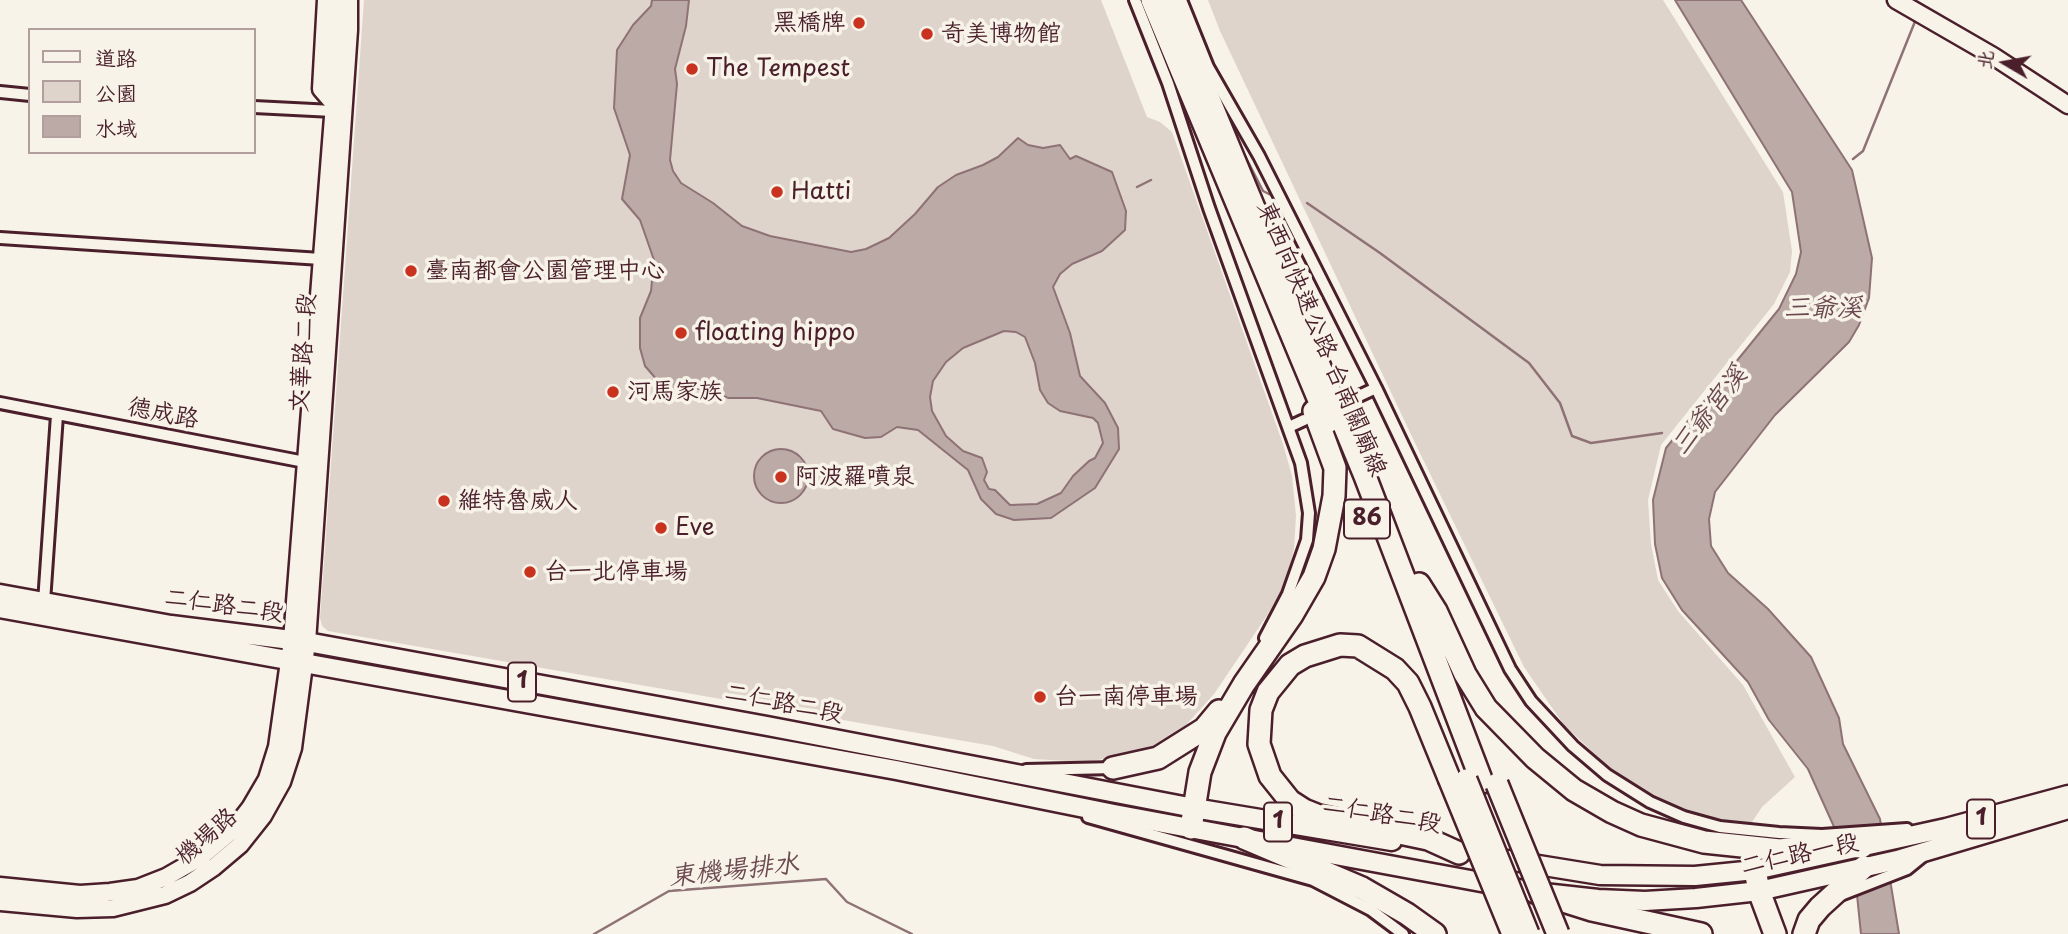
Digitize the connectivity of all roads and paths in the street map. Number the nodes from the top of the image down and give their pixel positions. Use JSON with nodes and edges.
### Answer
{"nodes":[{"id":1,"x":326,"y":0,"type":"edge"},
{"id":2,"x":337,"y":0,"type":"edge"},
{"id":3,"x":349,"y":0,"type":"edge"},
{"id":4,"x":360,"y":0,"type":"edge"},
{"id":5,"x":1135,"y":0,"type":"edge"},
{"id":6,"x":1152,"y":0,"type":"edge"},
{"id":7,"x":1168,"y":0,"type":"edge"},
{"id":8,"x":1181,"y":0,"type":"edge"},
{"id":9,"x":1902,"y":3,"type":"edge"},
{"id":10,"x":341,"y":66,"type":"junction"},
{"id":11,"x":1189,"y":74,"type":"junction"},
{"id":12,"x":0,"y":92,"type":"edge"},
{"id":13,"x":28,"y":95,"type":"edge"},
{"id":14,"x":2068,"y":105,"type":"edge"},
{"id":15,"x":256,"y":107,"type":"edge"},
{"id":16,"x":337,"y":107,"type":"junction"},
{"id":17,"x":1227,"y":137,"type":"junction"},
{"id":18,"x":0,"y":239,"type":"edge"},
{"id":19,"x":321,"y":259,"type":"junction"},
{"id":20,"x":1259,"y":261,"type":"junction"},
{"id":21,"x":1310,"y":341,"type":"junction"},
{"id":22,"x":1376,"y":388,"type":"junction"},
{"id":23,"x":1359,"y":396,"type":"tunnel mouth"},
{"id":24,"x":0,"y":403,"type":"edge"},
{"id":25,"x":57,"y":415,"type":"junction"},
{"id":26,"x":1304,"y":420,"type":"dead end"},
{"id":27,"x":1289,"y":427,"type":"junction"},
{"id":28,"x":313,"y":463,"type":"junction"},
{"id":29,"x":1419,"y":584,"type":"junction"},
{"id":30,"x":0,"y":594,"type":"edge"},
{"id":31,"x":44,"y":602,"type":"junction"},
{"id":32,"x":0,"y":608,"type":"edge"},
{"id":33,"x":300,"y":641,"type":"junction"},
{"id":34,"x":298,"y":662,"type":"junction"},
{"id":35,"x":1244,"y":684,"type":"junction"},
{"id":36,"x":1113,"y":768,"type":"junction"},
{"id":37,"x":896,"y":770,"type":"junction"},
{"id":38,"x":999,"y":772,"type":"junction"},
{"id":39,"x":1474,"y":781,"type":"junction"},
{"id":40,"x":2068,"y":795,"type":"edge"},
{"id":41,"x":2068,"y":809,"type":"edge"},
{"id":42,"x":1192,"y":818,"type":"junction"},
{"id":43,"x":1891,"y":836,"type":"junction"},
{"id":44,"x":1244,"y":838,"type":"junction"},
{"id":45,"x":1930,"y":841,"type":"junction"},
{"id":46,"x":1825,"y":845,"type":"junction"},
{"id":47,"x":1460,"y":853,"type":"junction"},
{"id":48,"x":1863,"y":857,"type":"junction"},
{"id":49,"x":1899,"y":866,"type":"junction"},
{"id":50,"x":1557,"y":869,"type":"joint"},
{"id":51,"x":1755,"y":870,"type":"junction"},
{"id":52,"x":0,"y":886,"type":"edge"},
{"id":53,"x":1835,"y":887,"type":"junction"},
{"id":54,"x":1759,"y":891,"type":"junction"},
{"id":55,"x":1535,"y":892,"type":"junction"},
{"id":56,"x":0,"y":902,"type":"edge"},
{"id":57,"x":1403,"y":934,"type":"edge"},
{"id":58,"x":1435,"y":934,"type":"edge"},
{"id":59,"x":1513,"y":934,"type":"edge"},
{"id":60,"x":1528,"y":934,"type":"edge"},
{"id":61,"x":1544,"y":934,"type":"edge"},
{"id":62,"x":1558,"y":934,"type":"edge"},
{"id":63,"x":1701,"y":934,"type":"edge"},
{"id":64,"x":1775,"y":934,"type":"edge"},
{"id":65,"x":1804,"y":934,"type":"edge"},
{"id":66,"x":1813,"y":934,"type":"edge"}],
"edges":[{"from":1,"to":16,"type":"street"},
{"from":2,"to":10,"type":"street"},
{"from":3,"to":10,"type":"street"},
{"from":4,"to":16,"type":"street"},
{"from":5,"to":11,"type":"street"},
{"from":6,"to":11,"type":"highway","name":"東西向快速公路 台南關廟線","number":"86"},
{"from":7,"to":11,"type":"highway","name":"東西向快速公路 台南關廟線","number":"86"},
{"from":8,"to":11,"type":"street"},
{"from":9,"to":14,"type":"street"},
{"from":10,"to":16,"type":"street","name":"文華路二段"},
{"from":11,"to":17,"type":"highway","name":"東西向快速公路 台南關廟線","number":"86"},
{"from":11,"to":17,"type":"street"},
{"from":11,"to":27,"type":"street"},
{"from":12,"to":13,"type":"street"},
{"from":15,"to":16,"type":"street"},
{"from":16,"to":19,"type":"street","name":"文華路二段"},
{"from":16,"to":28,"type":"street","name":"文華路二段"},
{"from":17,"to":20,"type":"highway","name":"東西向快速公路 台南關廟線","number":"86"},
{"from":17,"to":21,"type":"highway","name":"東西向快速公路 台南關廟線","number":"86"},
{"from":17,"to":22,"type":"street"},
{"from":18,"to":19,"type":"street"},
{"from":19,"to":28,"type":"street","name":"文華路二段"},
{"from":20,"to":35,"type":"highway"},
{"from":20,"to":39,"type":"highway","name":"東西向快速公路 台南關廟線","number":"86"},
{"from":21,"to":29,"type":"highway"},
{"from":21,"to":39,"type":"highway","name":"東西向快速公路 台南關廟線","number":"86"},
{"from":22,"to":23,"type":"street"},
{"from":22,"to":46,"type":"street"},
{"from":24,"to":25,"type":"street","name":"德成路"},
{"from":25,"to":28,"type":"street","name":"德成路"},
{"from":25,"to":31,"type":"street"},
{"from":26,"to":27,"type":"street"},
{"from":27,"to":36,"type":"street"},
{"from":28,"to":33,"type":"street","name":"文華路二段"},
{"from":29,"to":39,"type":"highway"},
{"from":29,"to":46,"type":"highway"},
{"from":30,"to":31,"type":"main road","name":"二仁路二段","number":"1"},
{"from":31,"to":33,"type":"main road","name":"二仁路二段","number":"1"},
{"from":32,"to":34,"type":"main road","name":"二仁路二段","number":"1"},
{"from":33,"to":34,"type":"street","name":"機場路"},
{"from":33,"to":38,"type":"main road","name":"二仁路二段","number":"1"},
{"from":34,"to":37,"type":"main road","name":"二仁路二段","number":"1"},
{"from":34,"to":52,"type":"street","name":"機場路"},
{"from":34,"to":56,"type":"street","name":"機場路"},
{"from":35,"to":36,"type":"highway"},
{"from":35,"to":42,"type":"highway"},
{"from":36,"to":38,"type":"street"},
{"from":37,"to":42,"type":"main road","name":"二仁路二段","number":"1"},
{"from":37,"to":57,"type":"street"},
{"from":38,"to":42,"type":"main road","name":"二仁路二段","number":"1"},
{"from":39,"to":47,"type":"highway"},
{"from":39,"to":59,"type":"highway","bridge":true},
{"from":39,"to":60,"type":"highway","name":"東西向快速公路 台南關廟線","number":"86","bridge":true},
{"from":39,"to":61,"type":"highway","name":"東西向快速公路 台南關廟線","number":"86"},
{"from":39,"to":62,"type":"highway","bridge":true},
{"from":40,"to":45,"type":"main road","name":"二仁路一段","number":"1"},
{"from":41,"to":45,"type":"main road","name":"二仁路一段","number":"1"},
{"from":42,"to":44,"type":"main road","name":"二仁路二段","number":"1"},
{"from":42,"to":47,"type":"main road","name":"二仁路二段","number":"1"},
{"from":43,"to":45,"type":"main road","name":"二仁路一段","number":"1"},
{"from":43,"to":46,"type":"street"},
{"from":43,"to":48,"type":"main road","name":"二仁路一段","number":"1"},
{"from":44,"to":55,"type":"main road","name":"二仁路二段","number":"1"},
{"from":44,"to":58,"type":"highway"},
{"from":45,"to":49,"type":"main road","name":"二仁路一段","number":"1"},
{"from":46,"to":48,"type":"highway"},
{"from":46,"to":51,"type":"main road","name":"二仁路一段","number":"1"},
{"from":47,"to":50,"type":"main road","name":"二仁路二段","number":"1"},
{"from":48,"to":49,"type":"main road","name":"二仁路一段","number":"1"},
{"from":48,"to":53,"type":"highway"},
{"from":49,"to":53,"type":"street"},
{"from":50,"to":51,"type":"main road","name":"二仁路一段","number":"1"},
{"from":51,"to":54,"type":"highway"},
{"from":53,"to":54,"type":"main road","name":"二仁路一段","number":"1"},
{"from":53,"to":65,"type":"highway"},
{"from":53,"to":66,"type":"street"},
{"from":54,"to":55,"type":"main road","name":"二仁路一段","number":"1"},
{"from":54,"to":64,"type":"highway"},
{"from":55,"to":63,"type":"highway"}]}
